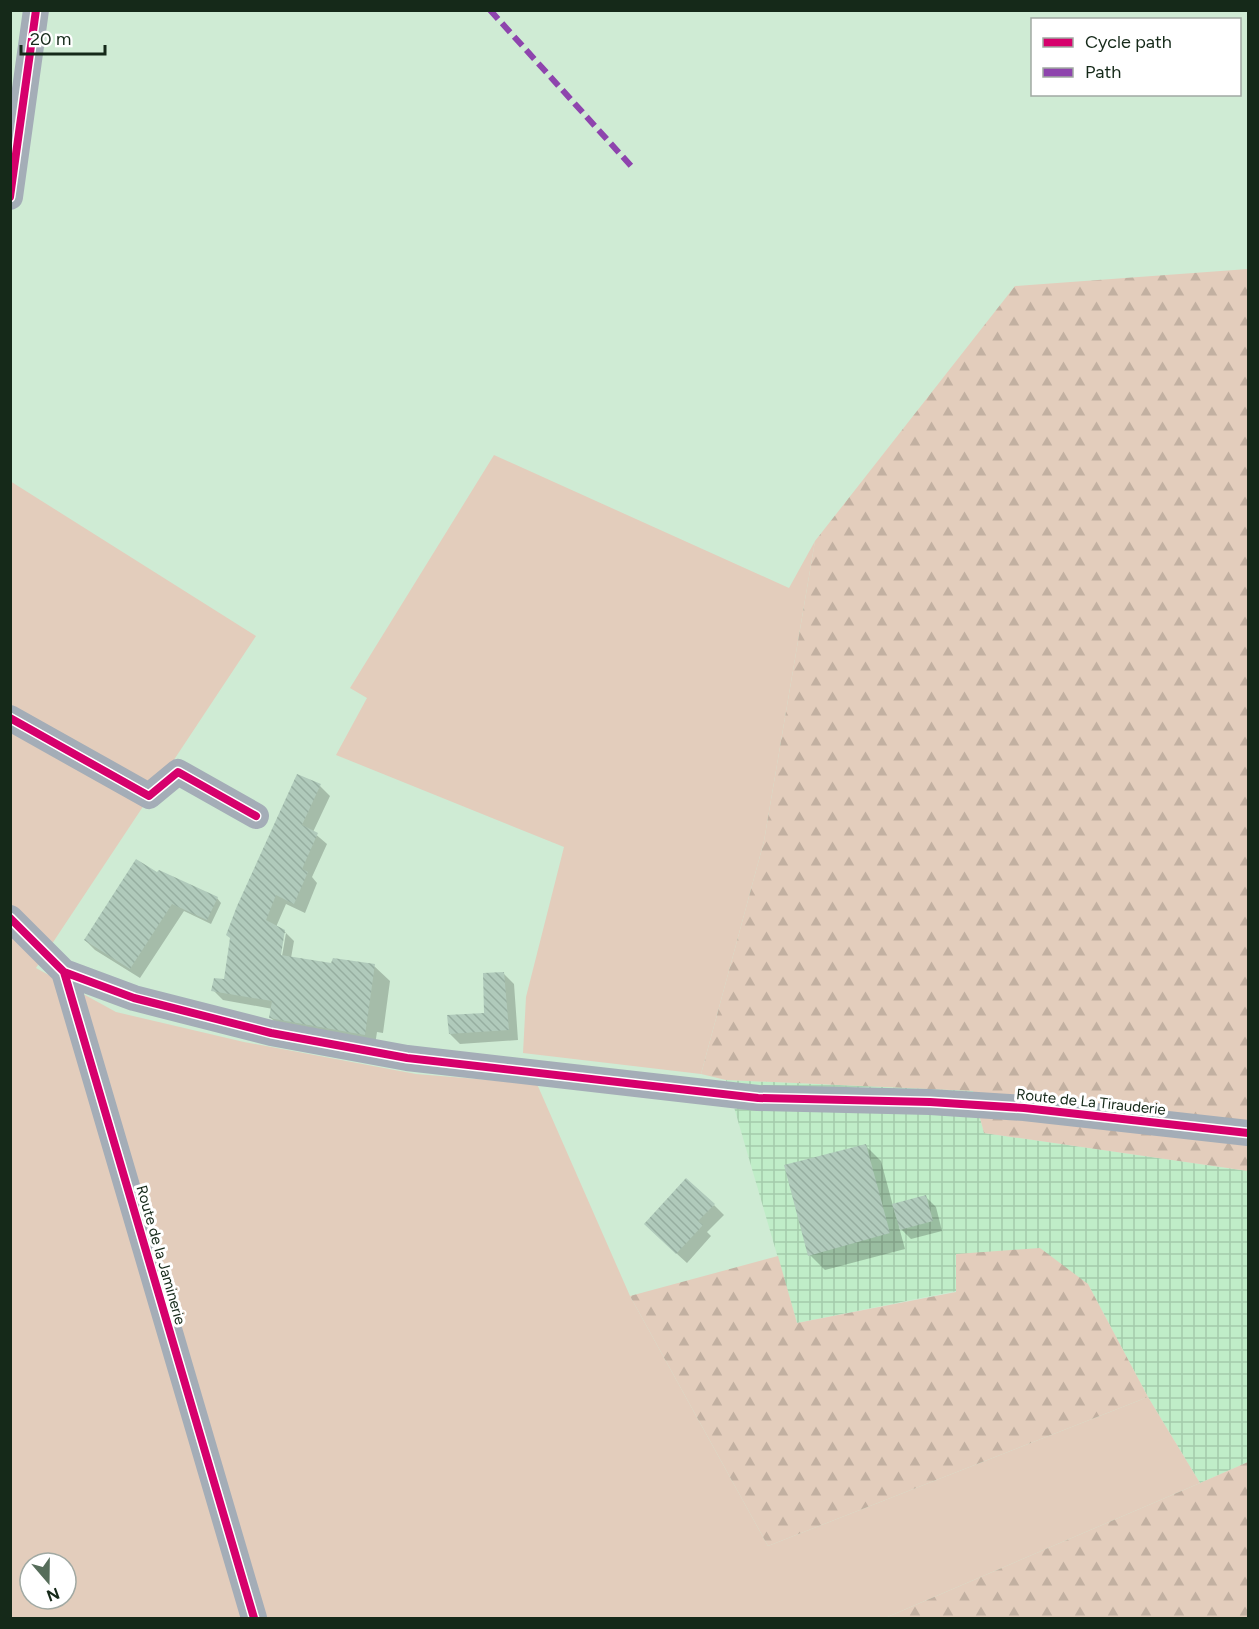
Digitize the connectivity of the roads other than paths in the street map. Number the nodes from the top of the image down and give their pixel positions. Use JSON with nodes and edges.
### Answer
{"nodes":[{"id":1,"x":36,"y":10,"type":"edge"},
{"id":2,"x":10,"y":197,"type":"edge"},
{"id":3,"x":10,"y":718,"type":"edge"},
{"id":4,"x":256,"y":816,"type":"dead end"},
{"id":5,"x":10,"y":918,"type":"edge"},
{"id":6,"x":64,"y":972,"type":"junction"},
{"id":7,"x":1248,"y":1133,"type":"edge"},
{"id":8,"x":254,"y":1618,"type":"edge"}],
"edges":[{"from":1,"to":2,"type":"street"},
{"from":3,"to":4,"type":"street"},
{"from":5,"to":6,"type":"street","name":"Route de la Jaminerie"},
{"from":6,"to":7,"type":"street","name":"Route de La Tirauderie"},
{"from":6,"to":8,"type":"street","name":"Route de la Jaminerie"}]}
